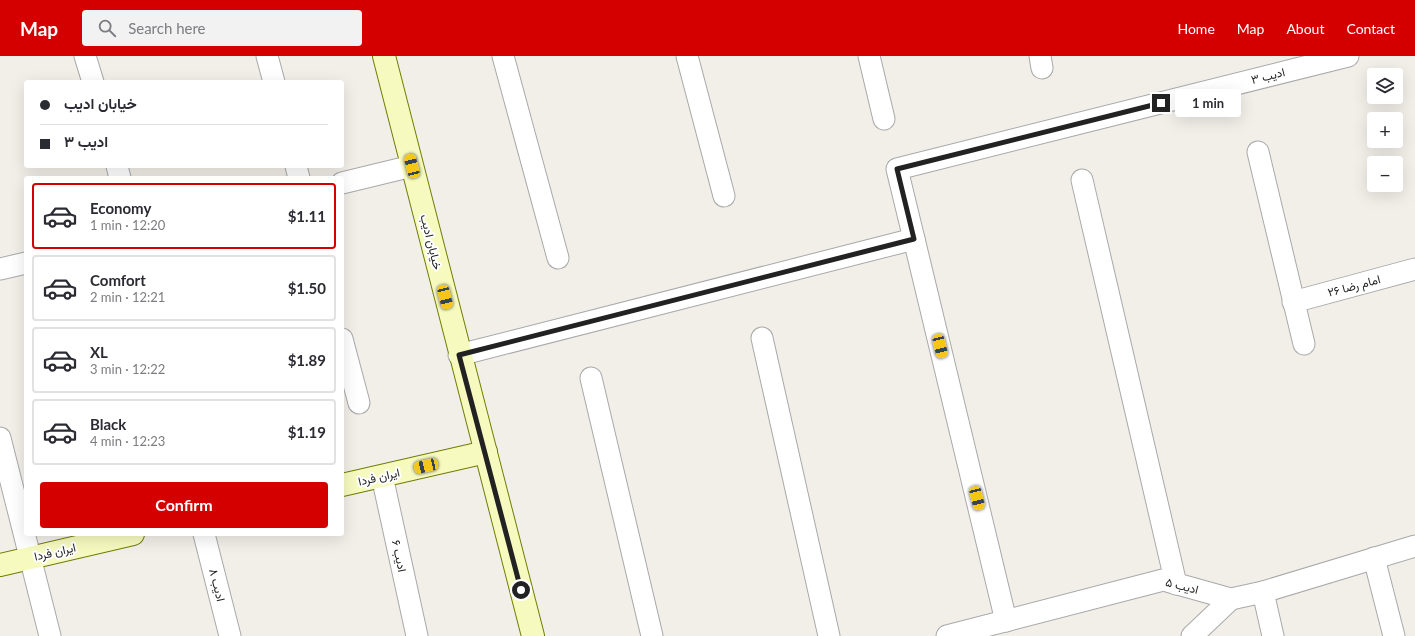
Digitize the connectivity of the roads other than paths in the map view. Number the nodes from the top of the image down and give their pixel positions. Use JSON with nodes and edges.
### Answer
{"nodes":[{"id":1,"x":85,"y":56,"type":"edge"},
{"id":2,"x":267,"y":56,"type":"edge"},
{"id":3,"x":384,"y":56,"type":"edge"},
{"id":4,"x":503,"y":56,"type":"edge"},
{"id":5,"x":687,"y":56,"type":"edge"},
{"id":6,"x":869,"y":56,"type":"edge"},
{"id":7,"x":1348,"y":56,"type":"edge"},
{"id":8,"x":91,"y":80,"type":"edge"},
{"id":9,"x":273,"y":80,"type":"edge"},
{"id":10,"x":884,"y":119,"type":"dead end"},
{"id":11,"x":1258,"y":152,"type":"dead end"},
{"id":12,"x":412,"y":166,"type":"junction"},
{"id":13,"x":1082,"y":180,"type":"dead end"},
{"id":14,"x":344,"y":183,"type":"edge"},
{"id":15,"x":724,"y":196,"type":"dead end"},
{"id":16,"x":914,"y":239,"type":"junction"},
{"id":17,"x":558,"y":258,"type":"dead end"},
{"id":18,"x":24,"y":264,"type":"edge"},
{"id":19,"x":1415,"y":269,"type":"edge"},
{"id":20,"x":0,"y":270,"type":"edge"},
{"id":21,"x":1293,"y":302,"type":"junction"},
{"id":22,"x":762,"y":338,"type":"dead end"},
{"id":23,"x":1304,"y":344,"type":"dead end"},
{"id":24,"x":344,"y":347,"type":"edge"},
{"id":25,"x":459,"y":355,"type":"junction"},
{"id":26,"x":591,"y":378,"type":"dead end"},
{"id":27,"x":359,"y":403,"type":"dead end"},
{"id":28,"x":0,"y":438,"type":"edge"},
{"id":29,"x":486,"y":452,"type":"junction"},
{"id":30,"x":382,"y":476,"type":"junction"},
{"id":31,"x":344,"y":485,"type":"edge"},
{"id":32,"x":24,"y":531,"type":"edge"},
{"id":33,"x":25,"y":536,"type":"edge"},
{"id":34,"x":124,"y":536,"type":"edge"},
{"id":35,"x":205,"y":536,"type":"edge"},
{"id":36,"x":1415,"y":546,"type":"edge"},
{"id":37,"x":31,"y":558,"type":"junction"},
{"id":38,"x":1374,"y":558,"type":"junction"},
{"id":39,"x":0,"y":565,"type":"edge"},
{"id":40,"x":1176,"y":584,"type":"junction"},
{"id":41,"x":1263,"y":592,"type":"junction"},
{"id":42,"x":1231,"y":600,"type":"junction"},
{"id":43,"x":1006,"y":621,"type":"junction"},
{"id":44,"x":50,"y":636,"type":"edge"},
{"id":45,"x":230,"y":636,"type":"edge"},
{"id":46,"x":417,"y":636,"type":"edge"},
{"id":47,"x":533,"y":636,"type":"edge"},
{"id":48,"x":652,"y":636,"type":"edge"},
{"id":49,"x":829,"y":636,"type":"edge"},
{"id":50,"x":947,"y":636,"type":"edge"},
{"id":51,"x":1192,"y":636,"type":"edge"},
{"id":52,"x":1273,"y":636,"type":"edge"},
{"id":53,"x":1394,"y":636,"type":"edge"}],
"edges":[{"from":1,"to":8,"type":"street"},
{"from":2,"to":9,"type":"street"},
{"from":3,"to":12,"type":"street","name":"خیابان ادیب"},
{"from":4,"to":17,"type":"street"},
{"from":5,"to":15,"type":"street"},
{"from":6,"to":10,"type":"street"},
{"from":7,"to":16,"type":"street","name":"ادیب ۳"},
{"from":11,"to":21,"type":"street"},
{"from":12,"to":14,"type":"street"},
{"from":12,"to":25,"type":"street","name":"خیابان ادیب"},
{"from":13,"to":40,"type":"street"},
{"from":16,"to":25,"type":"street"},
{"from":16,"to":43,"type":"street"},
{"from":18,"to":20,"type":"street"},
{"from":19,"to":21,"type":"street","name":"امام رضا ۲۶"},
{"from":21,"to":23,"type":"street"},
{"from":22,"to":49,"type":"street"},
{"from":24,"to":27,"type":"street"},
{"from":25,"to":29,"type":"street","name":"خیابان ادیب"},
{"from":26,"to":48,"type":"street"},
{"from":28,"to":32,"type":"street"},
{"from":29,"to":30,"type":"street","name":"ایران فردا"},
{"from":29,"to":47,"type":"street","name":"خیابان ادیب"},
{"from":30,"to":31,"type":"street","name":"ایران فردا"},
{"from":30,"to":46,"type":"street","name":"ادیب ۶"},
{"from":33,"to":37,"type":"street"},
{"from":34,"to":37,"type":"street","name":"ایران فردا"},
{"from":35,"to":45,"type":"street","name":"ادیب ۸"},
{"from":36,"to":38,"type":"street"},
{"from":37,"to":39,"type":"street","name":"ایران فردا"},
{"from":37,"to":44,"type":"street"},
{"from":38,"to":41,"type":"street"},
{"from":38,"to":53,"type":"street"},
{"from":40,"to":42,"type":"street","name":"ادیب ۵"},
{"from":40,"to":43,"type":"street","name":"ادیب ۵"},
{"from":41,"to":42,"type":"street"},
{"from":41,"to":52,"type":"street"},
{"from":42,"to":51,"type":"street"},
{"from":43,"to":50,"type":"street","name":"ادیب ۵"}]}
